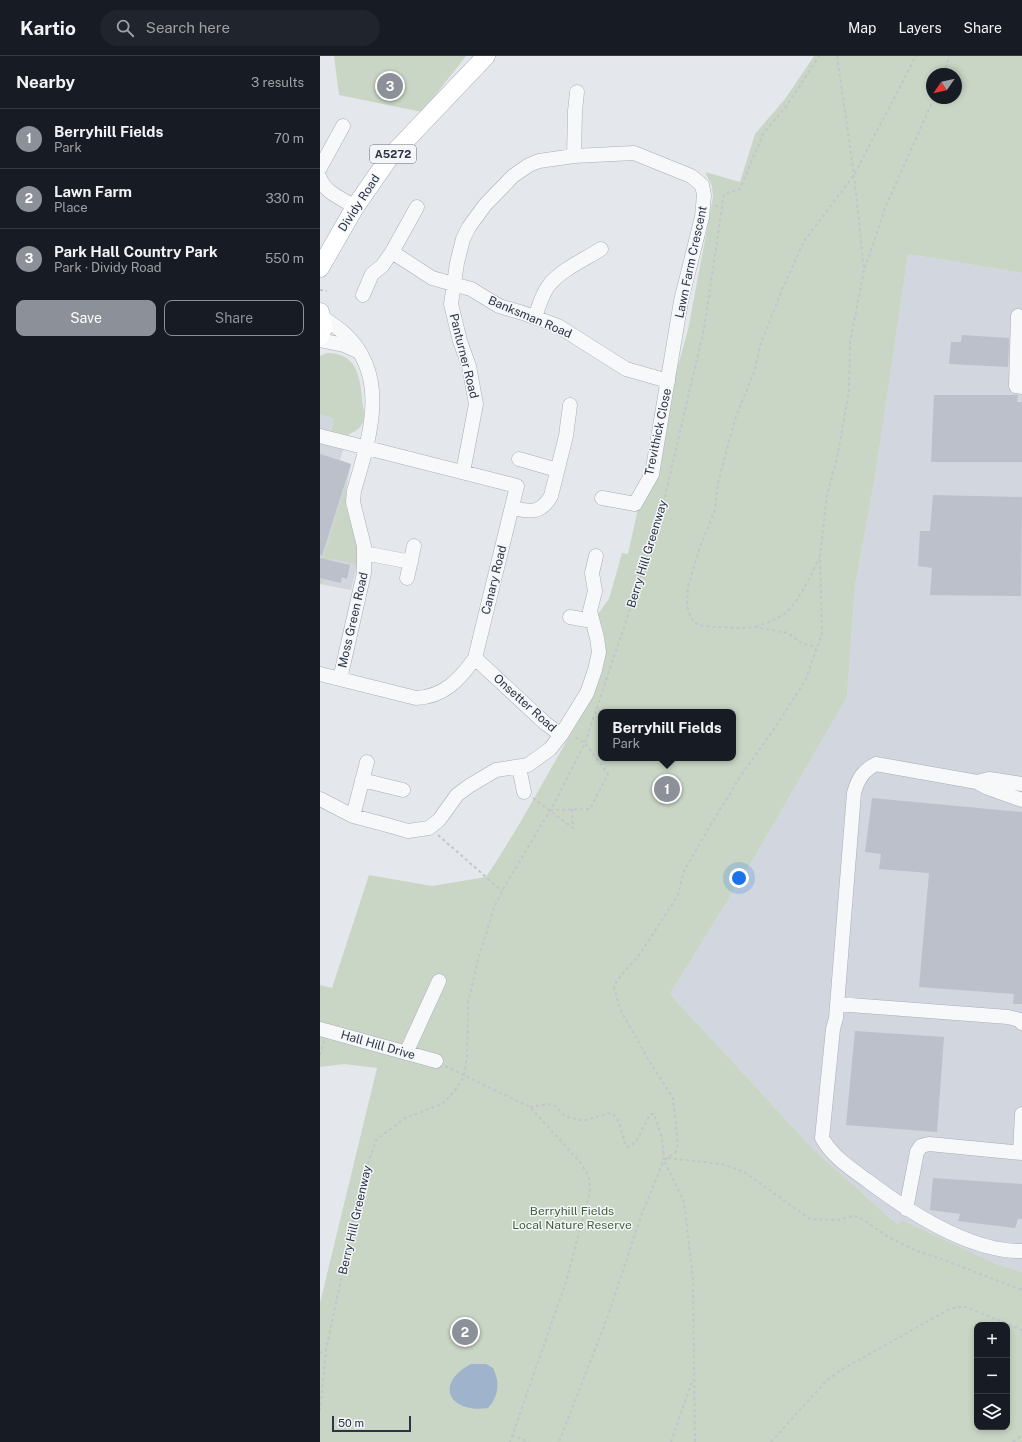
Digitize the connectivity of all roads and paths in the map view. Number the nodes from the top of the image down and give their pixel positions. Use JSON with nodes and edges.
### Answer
{"nodes":[{"id":1,"x":486,"y":56,"type":"edge"},
{"id":2,"x":837,"y":56,"type":"edge"},
{"id":3,"x":916,"y":56,"type":"edge"},
{"id":4,"x":949,"y":56,"type":"edge"},
{"id":5,"x":820,"y":57,"type":"edge"},
{"id":6,"x":946,"y":68,"type":"edge"},
{"id":7,"x":577,"y":92,"type":"dead end"},
{"id":8,"x":931,"y":104,"type":"edge"},
{"id":9,"x":343,"y":126,"type":"dead end"},
{"id":10,"x":574,"y":156,"type":"junction"},
{"id":11,"x":320,"y":168,"type":"edge"},
{"id":12,"x":854,"y":175,"type":"junction"},
{"id":13,"x":320,"y":178,"type":"edge"},
{"id":14,"x":355,"y":207,"type":"junction"},
{"id":15,"x":416,"y":207,"type":"dead end"},
{"id":16,"x":395,"y":246,"type":"junction"},
{"id":17,"x":601,"y":249,"type":"dead end"},
{"id":18,"x":457,"y":263,"type":"joint"},
{"id":19,"x":320,"y":267,"type":"edge"},
{"id":20,"x":864,"y":270,"type":"junction"},
{"id":21,"x":320,"y":272,"type":"edge"},
{"id":22,"x":455,"y":284,"type":"junction"},
{"id":23,"x":320,"y":290,"type":"edge"},
{"id":24,"x":327,"y":292,"type":"dead end"},
{"id":25,"x":363,"y":295,"type":"dead end"},
{"id":26,"x":321,"y":314,"type":"edge"},
{"id":27,"x":1018,"y":316,"type":"dead end"},
{"id":28,"x":535,"y":317,"type":"junction"},
{"id":29,"x":320,"y":336,"type":"edge"},
{"id":30,"x":320,"y":340,"type":"edge"},
{"id":31,"x":359,"y":352,"type":"junction"},
{"id":32,"x":668,"y":381,"type":"junction"},
{"id":33,"x":1022,"y":386,"type":"edge"},
{"id":34,"x":570,"y":405,"type":"dead end"},
{"id":35,"x":320,"y":436,"type":"edge"},
{"id":36,"x":366,"y":449,"type":"junction"},
{"id":37,"x":518,"y":459,"type":"dead end"},
{"id":38,"x":557,"y":470,"type":"junction"},
{"id":39,"x":462,"y":472,"type":"junction"},
{"id":40,"x":602,"y":498,"type":"dead end"},
{"id":41,"x":512,"y":508,"type":"junction"},
{"id":42,"x":414,"y":546,"type":"dead end"},
{"id":43,"x":364,"y":553,"type":"junction"},
{"id":44,"x":596,"y":556,"type":"dead end"},
{"id":45,"x":820,"y":556,"type":"junction"},
{"id":46,"x":410,"y":562,"type":"junction"},
{"id":47,"x":407,"y":578,"type":"dead end"},
{"id":48,"x":570,"y":617,"type":"dead end"},
{"id":49,"x":592,"y":621,"type":"junction"},
{"id":50,"x":755,"y":627,"type":"junction"},
{"id":51,"x":817,"y":651,"type":"junction"},
{"id":52,"x":475,"y":658,"type":"junction"},
{"id":53,"x":320,"y":674,"type":"edge"},
{"id":54,"x":340,"y":678,"type":"junction"},
{"id":55,"x":561,"y":735,"type":"junction"},
{"id":56,"x":585,"y":743,"type":"junction"},
{"id":57,"x":598,"y":761,"type":"edge"},
{"id":58,"x":598,"y":761,"type":"edge"},
{"id":59,"x":367,"y":762,"type":"dead end"},
{"id":60,"x":519,"y":767,"type":"junction"},
{"id":61,"x":362,"y":780,"type":"junction"},
{"id":62,"x":977,"y":782,"type":"junction"},
{"id":63,"x":1022,"y":784,"type":"edge"},
{"id":64,"x":403,"y":790,"type":"dead end"},
{"id":65,"x":524,"y":792,"type":"joint"},
{"id":66,"x":320,"y":799,"type":"edge"},
{"id":67,"x":1022,"y":800,"type":"edge"},
{"id":68,"x":572,"y":809,"type":"junction"},
{"id":69,"x":550,"y":810,"type":"junction"},
{"id":70,"x":353,"y":816,"type":"junction"},
{"id":71,"x":429,"y":828,"type":"junction"},
{"id":72,"x":502,"y":891,"type":"junction"},
{"id":73,"x":440,"y":981,"type":"dead end"},
{"id":74,"x":837,"y":1004,"type":"junction"},
{"id":75,"x":1022,"y":1023,"type":"edge"},
{"id":76,"x":320,"y":1029,"type":"edge"},
{"id":77,"x":406,"y":1053,"type":"junction"},
{"id":78,"x":436,"y":1061,"type":"joint"},
{"id":79,"x":464,"y":1076,"type":"junction"},
{"id":80,"x":530,"y":1106,"type":"junction"},
{"id":81,"x":1022,"y":1114,"type":"edge"},
{"id":82,"x":1021,"y":1153,"type":"edge"},
{"id":83,"x":668,"y":1158,"type":"junction"},
{"id":84,"x":664,"y":1160,"type":"junction"},
{"id":85,"x":906,"y":1209,"type":"junction"},
{"id":86,"x":1022,"y":1251,"type":"edge"},
{"id":87,"x":1022,"y":1290,"type":"edge"},
{"id":88,"x":1022,"y":1330,"type":"edge"},
{"id":89,"x":326,"y":1350,"type":"junction"},
{"id":90,"x":320,"y":1353,"type":"edge"},
{"id":91,"x":694,"y":1376,"type":"junction"},
{"id":92,"x":321,"y":1397,"type":"edge"},
{"id":93,"x":320,"y":1410,"type":"edge"},
{"id":94,"x":512,"y":1435,"type":"junction"},
{"id":95,"x":1022,"y":1435,"type":"edge"},
{"id":96,"x":510,"y":1442,"type":"edge"},
{"id":97,"x":529,"y":1442,"type":"edge"},
{"id":98,"x":559,"y":1442,"type":"edge"},
{"id":99,"x":671,"y":1442,"type":"edge"},
{"id":100,"x":695,"y":1442,"type":"edge"},
{"id":101,"x":771,"y":1442,"type":"edge"},
{"id":102,"x":1014,"y":1442,"type":"edge"}],
"edges":[{"from":1,"to":14,"type":"main road","name":"Dividy Road","number":"A5272"},
{"from":2,"to":12,"type":"path"},
{"from":3,"to":12,"type":"path"},
{"from":4,"to":6,"type":"path"},
{"from":5,"to":56,"type":"path","name":"Berry Hill Greenway"},
{"from":7,"to":10,"type":"street"},
{"from":8,"to":20,"type":"path"},
{"from":9,"to":11,"type":"street"},
{"from":10,"to":18,"type":"street","name":"Lawn Farm Crescent"},
{"from":10,"to":32,"type":"street","name":"Lawn Farm Crescent"},
{"from":12,"to":20,"type":"path"},
{"from":12,"to":50,"type":"path"},
{"from":13,"to":14,"type":"street"},
{"from":14,"to":19,"type":"main road","name":"Dividy Road","number":"A5272"},
{"from":15,"to":16,"type":"street"},
{"from":16,"to":22,"type":"street","name":"Banksman Road"},
{"from":16,"to":25,"type":"street"},
{"from":17,"to":28,"type":"street"},
{"from":18,"to":22,"type":"street","name":"Panturner Road"},
{"from":19,"to":21,"type":"main road","name":"Dividy Road","number":"A5272"},
{"from":20,"to":45,"type":"path"},
{"from":22,"to":28,"type":"street","name":"Banksman Road"},
{"from":22,"to":39,"type":"street","name":"Panturner Road"},
{"from":23,"to":24,"type":"path"},
{"from":26,"to":29,"type":"main road"},
{"from":26,"to":31,"type":"street","name":"Moss Green Road"},
{"from":27,"to":33,"type":"street"},
{"from":28,"to":32,"type":"street","name":"Banksman Road"},
{"from":30,"to":31,"type":"street"},
{"from":31,"to":36,"type":"street","name":"Moss Green Road"},
{"from":32,"to":40,"type":"street","name":"Trevithick Close"},
{"from":34,"to":38,"type":"street"},
{"from":35,"to":36,"type":"street","name":"Canary Road"},
{"from":36,"to":39,"type":"street","name":"Canary Road"},
{"from":36,"to":43,"type":"street","name":"Moss Green Road"},
{"from":37,"to":38,"type":"street"},
{"from":38,"to":41,"type":"street"},
{"from":39,"to":41,"type":"street","name":"Canary Road"},
{"from":41,"to":52,"type":"street","name":"Canary Road"},
{"from":42,"to":46,"type":"street"},
{"from":43,"to":46,"type":"street"},
{"from":43,"to":54,"type":"street","name":"Moss Green Road"},
{"from":44,"to":49,"type":"street"},
{"from":45,"to":50,"type":"path"},
{"from":45,"to":51,"type":"path"},
{"from":46,"to":47,"type":"street"},
{"from":48,"to":49,"type":"street"},
{"from":49,"to":55,"type":"street"},
{"from":50,"to":51,"type":"path"},
{"from":51,"to":83,"type":"path"},
{"from":52,"to":54,"type":"street","name":"Canary Road"},
{"from":52,"to":55,"type":"street","name":"Onsetter Road"},
{"from":53,"to":54,"type":"street","name":"Canary Road"},
{"from":55,"to":60,"type":"street","name":"Onsetter Road"},
{"from":56,"to":57,"type":"path"},
{"from":56,"to":69,"type":"path","name":"Berry Hill Greenway"},
{"from":58,"to":68,"type":"path"},
{"from":59,"to":61,"type":"street"},
{"from":60,"to":65,"type":"street"},
{"from":60,"to":71,"type":"street","name":"Onsetter Road"},
{"from":61,"to":64,"type":"street"},
{"from":61,"to":70,"type":"street"},
{"from":62,"to":63,"type":"street"},
{"from":62,"to":67,"type":"street"},
{"from":62,"to":74,"type":"street"},
{"from":65,"to":69,"type":"path"},
{"from":66,"to":70,"type":"street"},
{"from":68,"to":69,"type":"path"},
{"from":68,"to":69,"type":"path"},
{"from":69,"to":72,"type":"path","name":"Berry Hill Greenway"},
{"from":70,"to":71,"type":"street"},
{"from":71,"to":72,"type":"path"},
{"from":72,"to":79,"type":"path","name":"Berry Hill Greenway"},
{"from":73,"to":77,"type":"street"},
{"from":74,"to":75,"type":"street"},
{"from":74,"to":85,"type":"street"},
{"from":76,"to":77,"type":"street","name":"Hall Hill Drive"},
{"from":77,"to":78,"type":"street","name":"Hall Hill Drive"},
{"from":78,"to":79,"type":"path"},
{"from":79,"to":80,"type":"path"},
{"from":79,"to":89,"type":"path","name":"Berry Hill Greenway"},
{"from":80,"to":84,"type":"path"},
{"from":80,"to":94,"type":"path"},
{"from":81,"to":82,"type":"street"},
{"from":82,"to":85,"type":"street"},
{"from":83,"to":84,"type":"path"},
{"from":83,"to":87,"type":"path"},
{"from":84,"to":91,"type":"path"},
{"from":84,"to":98,"type":"path"},
{"from":85,"to":86,"type":"street"},
{"from":88,"to":101,"type":"path"},
{"from":89,"to":90,"type":"path"},
{"from":89,"to":92,"type":"path","name":"Berry Hill Greenway"},
{"from":91,"to":99,"type":"path"},
{"from":91,"to":100,"type":"path"},
{"from":92,"to":93,"type":"path","name":"Berry Hill Greenway"},
{"from":94,"to":96,"type":"path"},
{"from":94,"to":97,"type":"path"},
{"from":95,"to":102,"type":"path"}]}
